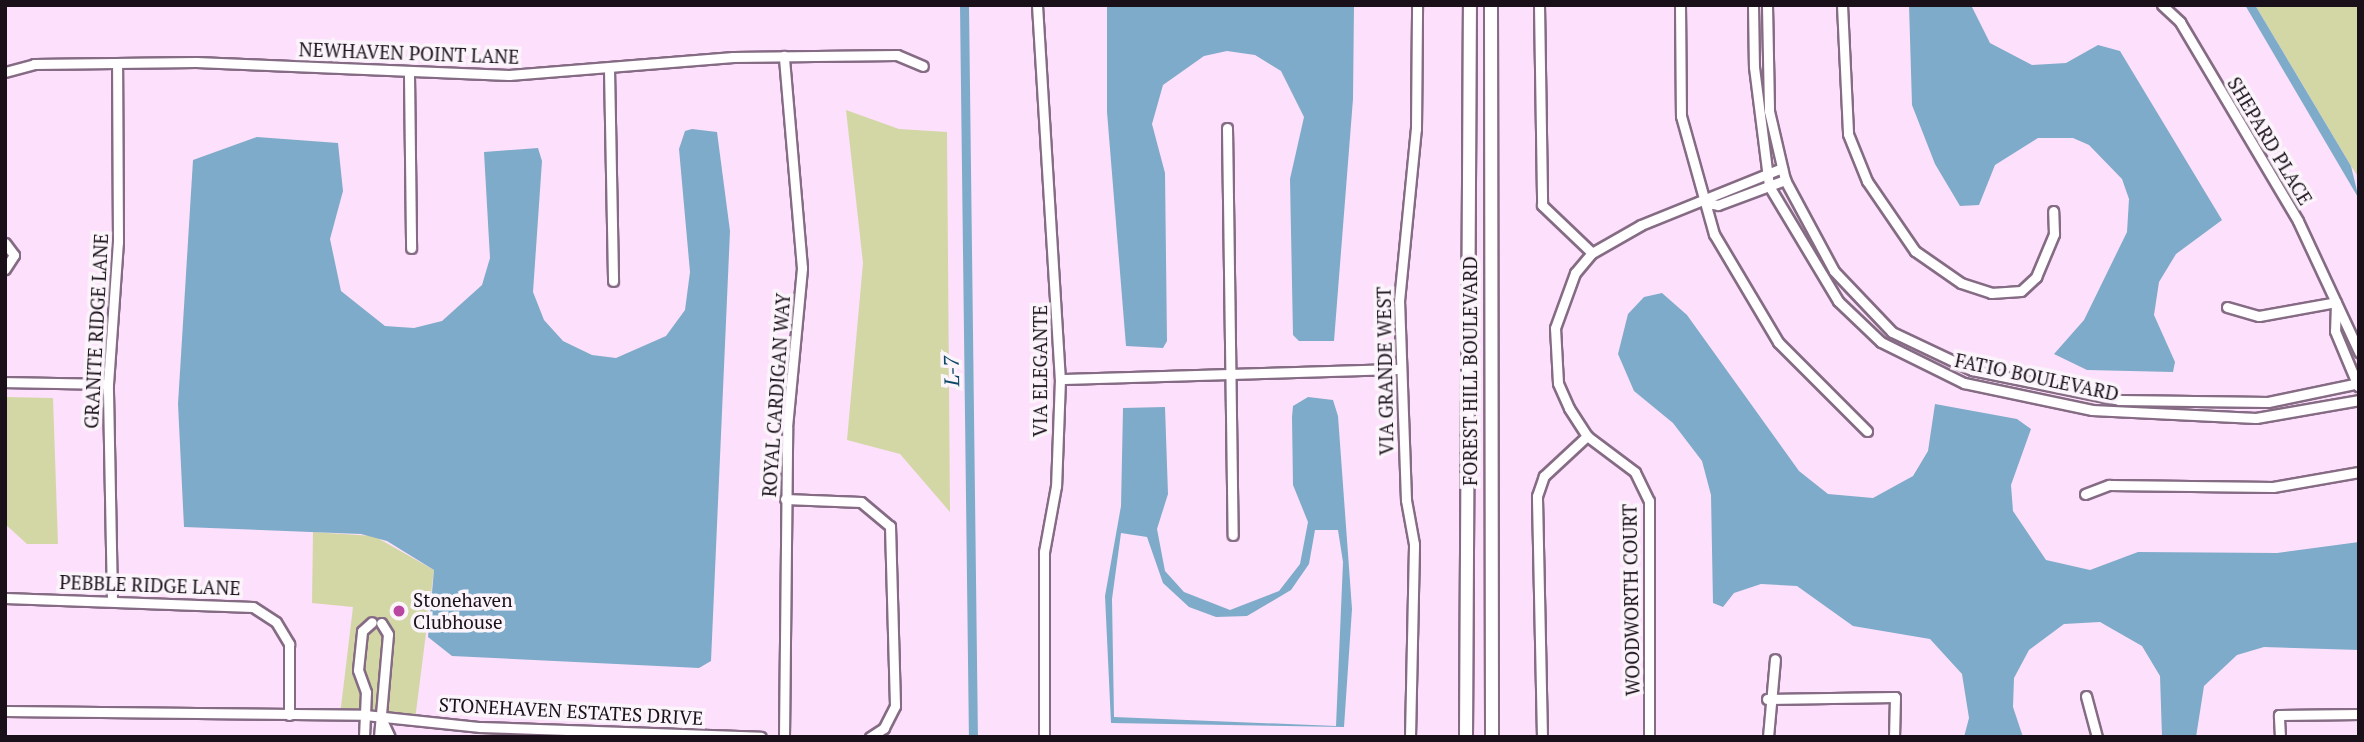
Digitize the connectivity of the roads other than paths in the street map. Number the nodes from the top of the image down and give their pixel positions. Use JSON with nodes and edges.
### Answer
{"nodes":[{"id":1,"x":1037,"y":5,"type":"edge"},
{"id":2,"x":1417,"y":5,"type":"edge"},
{"id":3,"x":1470,"y":5,"type":"edge"},
{"id":4,"x":1491,"y":5,"type":"edge"},
{"id":5,"x":1539,"y":5,"type":"edge"},
{"id":6,"x":1680,"y":5,"type":"edge"},
{"id":7,"x":1753,"y":5,"type":"edge"},
{"id":8,"x":1767,"y":5,"type":"edge"},
{"id":9,"x":1842,"y":5,"type":"edge"},
{"id":10,"x":2162,"y":5,"type":"edge"},
{"id":11,"x":784,"y":56,"type":"junction"},
{"id":12,"x":117,"y":63,"type":"junction"},
{"id":13,"x":10,"y":66,"type":"edge"},
{"id":14,"x":923,"y":66,"type":"dead end"},
{"id":15,"x":609,"y":69,"type":"junction"},
{"id":16,"x":5,"y":72,"type":"edge"},
{"id":17,"x":409,"y":75,"type":"junction"},
{"id":18,"x":1227,"y":128,"type":"dead end"},
{"id":19,"x":1782,"y":168,"type":"junction"},
{"id":20,"x":1766,"y":173,"type":"junction"},
{"id":21,"x":1785,"y":180,"type":"junction"},
{"id":22,"x":1769,"y":187,"type":"junction"},
{"id":23,"x":1704,"y":202,"type":"junction"},
{"id":24,"x":2053,"y":211,"type":"dead end"},
{"id":25,"x":5,"y":243,"type":"edge"},
{"id":26,"x":411,"y":248,"type":"dead end"},
{"id":27,"x":1592,"y":253,"type":"junction"},
{"id":28,"x":5,"y":269,"type":"edge"},
{"id":29,"x":613,"y":281,"type":"dead end"},
{"id":30,"x":2336,"y":302,"type":"junction"},
{"id":31,"x":2227,"y":307,"type":"dead end"},
{"id":32,"x":2359,"y":352,"type":"edge"},
{"id":33,"x":1400,"y":369,"type":"junction"},
{"id":34,"x":1231,"y":372,"type":"junction"},
{"id":35,"x":1060,"y":379,"type":"junction"},
{"id":36,"x":5,"y":382,"type":"edge"},
{"id":37,"x":108,"y":384,"type":"junction"},
{"id":38,"x":2358,"y":385,"type":"edge"},
{"id":39,"x":2359,"y":400,"type":"edge"},
{"id":40,"x":1867,"y":431,"type":"dead end"},
{"id":41,"x":1587,"y":436,"type":"junction"},
{"id":42,"x":2359,"y":472,"type":"edge"},
{"id":43,"x":2084,"y":494,"type":"dead end"},
{"id":44,"x":785,"y":499,"type":"junction"},
{"id":45,"x":1233,"y":535,"type":"dead end"},
{"id":46,"x":5,"y":598,"type":"edge"},
{"id":47,"x":112,"y":600,"type":"junction"},
{"id":48,"x":1775,"y":659,"type":"dead end"},
{"id":49,"x":366,"y":692,"type":"junction"},
{"id":50,"x":383,"y":693,"type":"junction"},
{"id":51,"x":2086,"y":696,"type":"dead end"},
{"id":52,"x":1766,"y":699,"type":"junction"},
{"id":53,"x":5,"y":711,"type":"edge"},
{"id":54,"x":2359,"y":714,"type":"edge"},
{"id":55,"x":289,"y":715,"type":"junction"},
{"id":56,"x":365,"y":715,"type":"junction"},
{"id":57,"x":380,"y":716,"type":"junction"},
{"id":58,"x":364,"y":737,"type":"edge"},
{"id":59,"x":379,"y":737,"type":"edge"},
{"id":60,"x":390,"y":737,"type":"edge"},
{"id":61,"x":761,"y":737,"type":"edge"},
{"id":62,"x":784,"y":737,"type":"edge"},
{"id":63,"x":870,"y":737,"type":"edge"},
{"id":64,"x":1044,"y":737,"type":"edge"},
{"id":65,"x":1410,"y":737,"type":"edge"},
{"id":66,"x":1466,"y":737,"type":"edge"},
{"id":67,"x":1492,"y":737,"type":"edge"},
{"id":68,"x":1542,"y":737,"type":"edge"},
{"id":69,"x":1649,"y":737,"type":"edge"},
{"id":70,"x":1768,"y":737,"type":"edge"},
{"id":71,"x":1894,"y":737,"type":"edge"},
{"id":72,"x":2097,"y":737,"type":"edge"},
{"id":73,"x":2280,"y":737,"type":"edge"}],
"edges":[{"from":1,"to":35,"type":"street","name":"VIA ELEGANTE"},
{"from":2,"to":33,"type":"street","name":"VIA GRANDE WEST"},
{"from":3,"to":66,"type":"main road","name":"FOREST HILL BOULEVARD"},
{"from":4,"to":67,"type":"main road","name":"FOREST HILL BOULEVARD"},
{"from":5,"to":27,"type":"street"},
{"from":6,"to":23,"type":"street"},
{"from":7,"to":20,"type":"street","name":"FATIO BOULEVARD"},
{"from":8,"to":19,"type":"street","name":"FATIO BOULEVARD"},
{"from":9,"to":24,"type":"street"},
{"from":10,"to":30,"type":"street","name":"SHEPARD PLACE"},
{"from":11,"to":14,"type":"street","name":"NEWHAVEN POINT LANE"},
{"from":11,"to":15,"type":"street","name":"NEWHAVEN POINT LANE"},
{"from":11,"to":44,"type":"street","name":"ROYAL CARDIGAN WAY"},
{"from":12,"to":13,"type":"street","name":"NEWHAVEN POINT LANE"},
{"from":12,"to":17,"type":"street","name":"NEWHAVEN POINT LANE"},
{"from":12,"to":37,"type":"street","name":"GRANITE RIDGE LANE"},
{"from":13,"to":16,"type":"street","name":"NEWHAVEN POINT LANE"},
{"from":15,"to":17,"type":"street","name":"NEWHAVEN POINT LANE"},
{"from":15,"to":29,"type":"street"},
{"from":17,"to":26,"type":"street"},
{"from":18,"to":34,"type":"street"},
{"from":19,"to":20,"type":"street","name":"WOODWORTH COURT"},
{"from":19,"to":21,"type":"street","name":"FATIO BOULEVARD"},
{"from":20,"to":22,"type":"street","name":"FATIO BOULEVARD"},
{"from":20,"to":23,"type":"street","name":"WOODWORTH COURT"},
{"from":21,"to":22,"type":"street","name":"WOODWORTH COURT"},
{"from":21,"to":38,"type":"street","name":"FATIO BOULEVARD"},
{"from":22,"to":23,"type":"street","name":"WOODWORTH COURT"},
{"from":22,"to":39,"type":"street","name":"FATIO BOULEVARD"},
{"from":23,"to":27,"type":"street","name":"WOODWORTH COURT"},
{"from":23,"to":40,"type":"street"},
{"from":25,"to":28,"type":"street"},
{"from":27,"to":41,"type":"street","name":"WOODWORTH COURT"},
{"from":30,"to":31,"type":"street"},
{"from":30,"to":32,"type":"street","name":"SHEPARD PLACE"},
{"from":30,"to":38,"type":"street","name":"SHEPARD PLACE"},
{"from":33,"to":34,"type":"street"},
{"from":33,"to":65,"type":"street","name":"VIA GRANDE WEST"},
{"from":34,"to":35,"type":"street"},
{"from":34,"to":45,"type":"street"},
{"from":35,"to":64,"type":"street","name":"VIA ELEGANTE"},
{"from":36,"to":37,"type":"street"},
{"from":37,"to":47,"type":"street","name":"GRANITE RIDGE LANE"},
{"from":41,"to":68,"type":"street"},
{"from":41,"to":69,"type":"street","name":"WOODWORTH COURT"},
{"from":42,"to":43,"type":"street"},
{"from":44,"to":62,"type":"street","name":"ROYAL CARDIGAN WAY"},
{"from":44,"to":63,"type":"street"},
{"from":46,"to":47,"type":"street","name":"PEBBLE RIDGE LANE"},
{"from":47,"to":55,"type":"street","name":"PEBBLE RIDGE LANE"},
{"from":48,"to":52,"type":"street"},
{"from":49,"to":50,"type":"street"},
{"from":49,"to":50,"type":"street"},
{"from":49,"to":56,"type":"street"},
{"from":50,"to":57,"type":"street"},
{"from":51,"to":72,"type":"street"},
{"from":52,"to":70,"type":"street"},
{"from":52,"to":71,"type":"street"},
{"from":53,"to":55,"type":"street","name":"STONEHAVEN ESTATES DRIVE"},
{"from":54,"to":73,"type":"street"},
{"from":55,"to":56,"type":"street","name":"STONEHAVEN ESTATES DRIVE"},
{"from":56,"to":57,"type":"street","name":"STONEHAVEN ESTATES DRIVE"},
{"from":56,"to":58,"type":"street"},
{"from":57,"to":59,"type":"street"},
{"from":57,"to":60,"type":"street"},
{"from":57,"to":61,"type":"street","name":"STONEHAVEN ESTATES DRIVE"}]}
